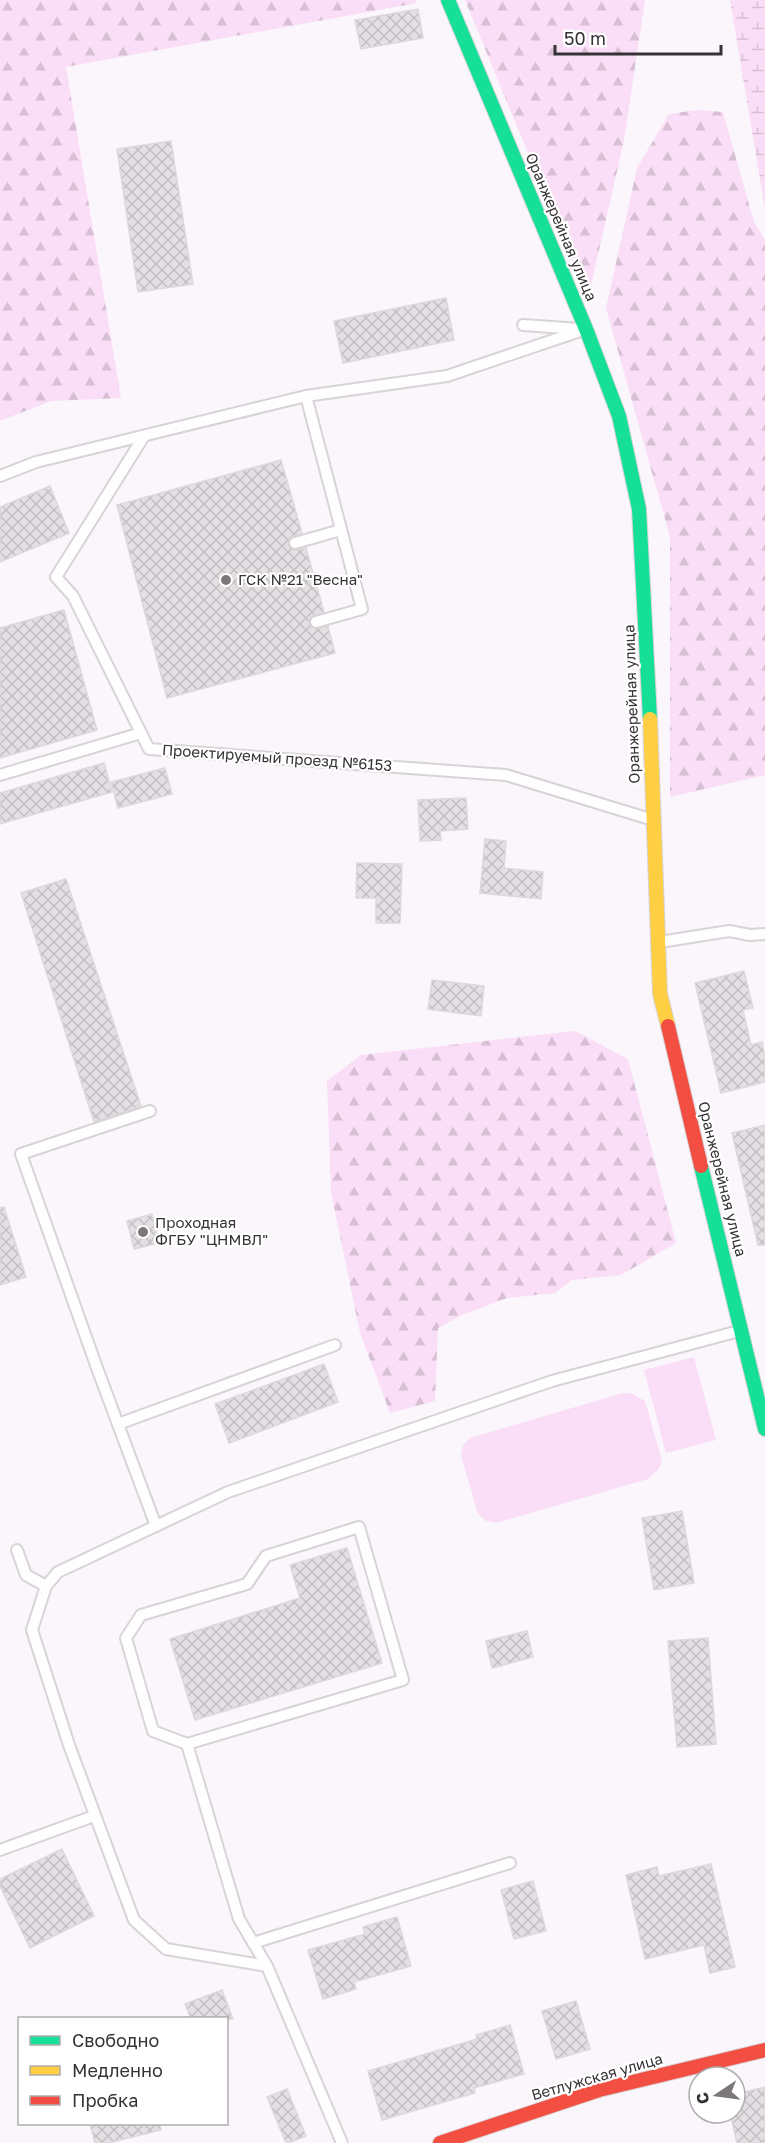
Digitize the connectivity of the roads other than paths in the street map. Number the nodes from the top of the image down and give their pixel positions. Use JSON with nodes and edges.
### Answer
{"nodes":[{"id":1,"x":448,"y":0,"type":"edge"},
{"id":2,"x":523,"y":325,"type":"dead end"},
{"id":3,"x":586,"y":329,"type":"junction"},
{"id":4,"x":306,"y":396,"type":"junction"},
{"id":5,"x":144,"y":435,"type":"junction"},
{"id":6,"x":0,"y":476,"type":"edge"},
{"id":7,"x":341,"y":530,"type":"junction"},
{"id":8,"x":295,"y":543,"type":"dead end"},
{"id":9,"x":316,"y":622,"type":"dead end"},
{"id":10,"x":141,"y":733,"type":"junction"},
{"id":11,"x":0,"y":775,"type":"edge"},
{"id":12,"x":653,"y":820,"type":"junction"},
{"id":13,"x":765,"y":934,"type":"edge"},
{"id":14,"x":657,"y":942,"type":"junction"},
{"id":15,"x":150,"y":1111,"type":"dead end"},
{"id":16,"x":741,"y":1330,"type":"junction"},
{"id":17,"x":335,"y":1345,"type":"dead end"},
{"id":18,"x":118,"y":1424,"type":"junction"},
{"id":19,"x":765,"y":1430,"type":"edge"},
{"id":20,"x":156,"y":1526,"type":"junction"},
{"id":21,"x":17,"y":1550,"type":"dead end"},
{"id":22,"x":46,"y":1586,"type":"junction"},
{"id":23,"x":187,"y":1744,"type":"junction"},
{"id":24,"x":94,"y":1816,"type":"junction"},
{"id":25,"x":0,"y":1850,"type":"edge"},
{"id":26,"x":510,"y":1863,"type":"dead end"},
{"id":27,"x":253,"y":1943,"type":"junction"},
{"id":28,"x":267,"y":1966,"type":"junction"},
{"id":29,"x":765,"y":2050,"type":"edge"},
{"id":30,"x":342,"y":2143,"type":"edge"},
{"id":31,"x":440,"y":2143,"type":"edge"}],
"edges":[{"from":1,"to":3,"type":"street","name":"Оранжерейная улица"},
{"from":2,"to":3,"type":"lane"},
{"from":3,"to":4,"type":"lane"},
{"from":3,"to":12,"type":"street","name":"Оранжерейная улица"},
{"from":4,"to":5,"type":"lane"},
{"from":4,"to":7,"type":"lane"},
{"from":5,"to":6,"type":"lane"},
{"from":5,"to":10,"type":"lane","name":"Проектируемый проезд №6153"},
{"from":7,"to":8,"type":"lane"},
{"from":7,"to":9,"type":"lane"},
{"from":10,"to":11,"type":"lane"},
{"from":10,"to":12,"type":"lane","name":"Проектируемый проезд №6153"},
{"from":12,"to":14,"type":"street","name":"Оранжерейная улица"},
{"from":13,"to":14,"type":"lane"},
{"from":14,"to":16,"type":"street","name":"Оранжерейная улица"},
{"from":15,"to":18,"type":"lane"},
{"from":16,"to":19,"type":"street","name":"Оранжерейная улица"},
{"from":16,"to":20,"type":"lane"},
{"from":17,"to":18,"type":"lane"},
{"from":18,"to":20,"type":"lane"},
{"from":20,"to":22,"type":"lane"},
{"from":21,"to":22,"type":"lane"},
{"from":22,"to":24,"type":"lane"},
{"from":23,"to":23,"type":"lane"},
{"from":23,"to":27,"type":"lane"},
{"from":24,"to":25,"type":"lane"},
{"from":24,"to":28,"type":"lane"},
{"from":26,"to":27,"type":"lane"},
{"from":27,"to":28,"type":"lane"},
{"from":28,"to":30,"type":"lane"},
{"from":29,"to":31,"type":"street","name":"Ветлужская улица"}]}
